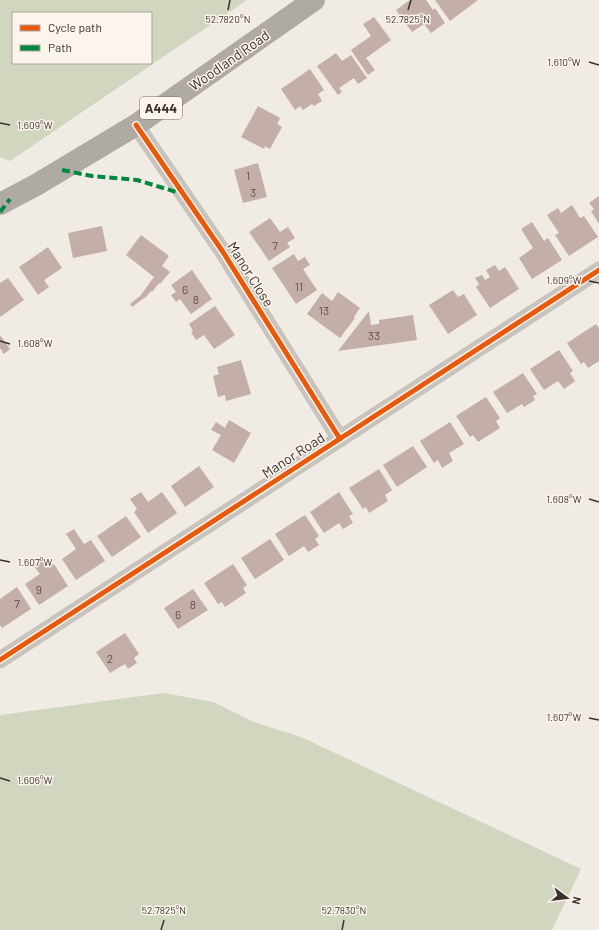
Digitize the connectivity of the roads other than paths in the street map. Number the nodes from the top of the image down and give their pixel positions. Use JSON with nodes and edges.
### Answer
{"nodes":[{"id":1,"x":314,"y":0,"type":"edge"},
{"id":2,"x":136,"y":126,"type":"junction"},
{"id":3,"x":0,"y":204,"type":"edge"},
{"id":4,"x":599,"y":270,"type":"edge"},
{"id":5,"x":340,"y":439,"type":"junction"},
{"id":6,"x":0,"y":660,"type":"edge"}],
"edges":[{"from":1,"to":2,"type":"highway","name":"Woodland Road","number":"A444"},
{"from":2,"to":3,"type":"highway","name":"Woodland Road","number":"A444"},
{"from":2,"to":5,"type":"street","name":"Manor Close"},
{"from":4,"to":5,"type":"street","name":"Manor Road"},
{"from":5,"to":6,"type":"street","name":"Manor Road"}]}
